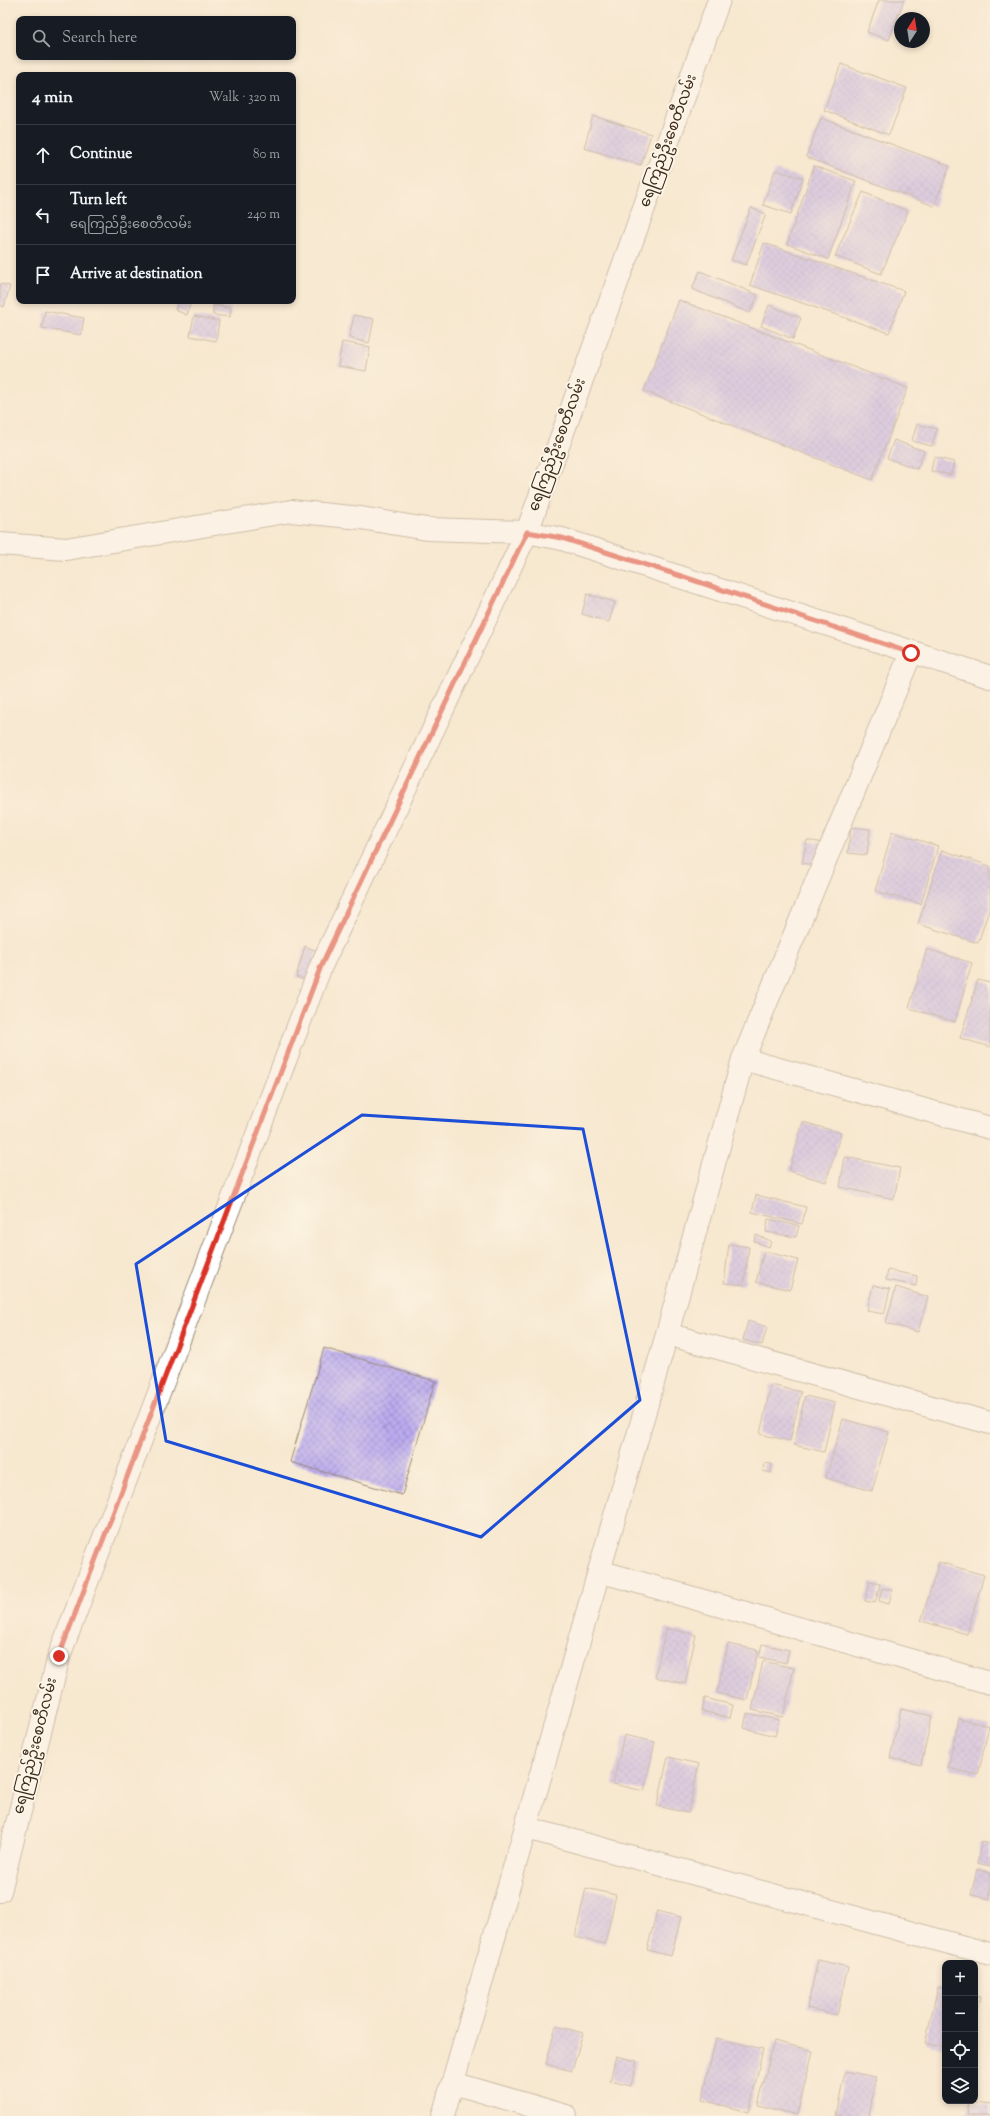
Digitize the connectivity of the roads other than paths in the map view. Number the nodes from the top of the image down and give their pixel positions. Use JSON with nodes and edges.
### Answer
{"nodes":[{"id":1,"x":719,"y":0,"type":"edge"},
{"id":2,"x":527,"y":532,"type":"junction"},
{"id":3,"x":0,"y":544,"type":"edge"},
{"id":4,"x":911,"y":653,"type":"junction"},
{"id":5,"x":990,"y":677,"type":"edge"},
{"id":6,"x":743,"y":1060,"type":"junction"},
{"id":7,"x":990,"y":1128,"type":"edge"},
{"id":8,"x":667,"y":1334,"type":"junction"},
{"id":9,"x":990,"y":1423,"type":"edge"},
{"id":10,"x":599,"y":1571,"type":"junction"},
{"id":11,"x":990,"y":1683,"type":"edge"},
{"id":12,"x":526,"y":1828,"type":"junction"},
{"id":13,"x":0,"y":1891,"type":"edge"},
{"id":14,"x":990,"y":1954,"type":"edge"},
{"id":15,"x":453,"y":2082,"type":"junction"},
{"id":16,"x":443,"y":2116,"type":"edge"},
{"id":17,"x":566,"y":2116,"type":"edge"}],
"edges":[{"from":1,"to":2,"type":"street","name":"ရေကြည်ဦးစေတီလမ်း"},
{"from":2,"to":3,"type":"street"},
{"from":2,"to":4,"type":"street"},
{"from":2,"to":13,"type":"street","name":"ရေကြည်ဦးစေတီလမ်း"},
{"from":4,"to":5,"type":"street"},
{"from":4,"to":6,"type":"street"},
{"from":6,"to":7,"type":"street"},
{"from":6,"to":8,"type":"street"},
{"from":8,"to":9,"type":"street"},
{"from":8,"to":10,"type":"street"},
{"from":10,"to":11,"type":"street"},
{"from":10,"to":12,"type":"street"},
{"from":12,"to":14,"type":"street"},
{"from":12,"to":15,"type":"street"},
{"from":15,"to":16,"type":"street"},
{"from":15,"to":17,"type":"street"}]}
